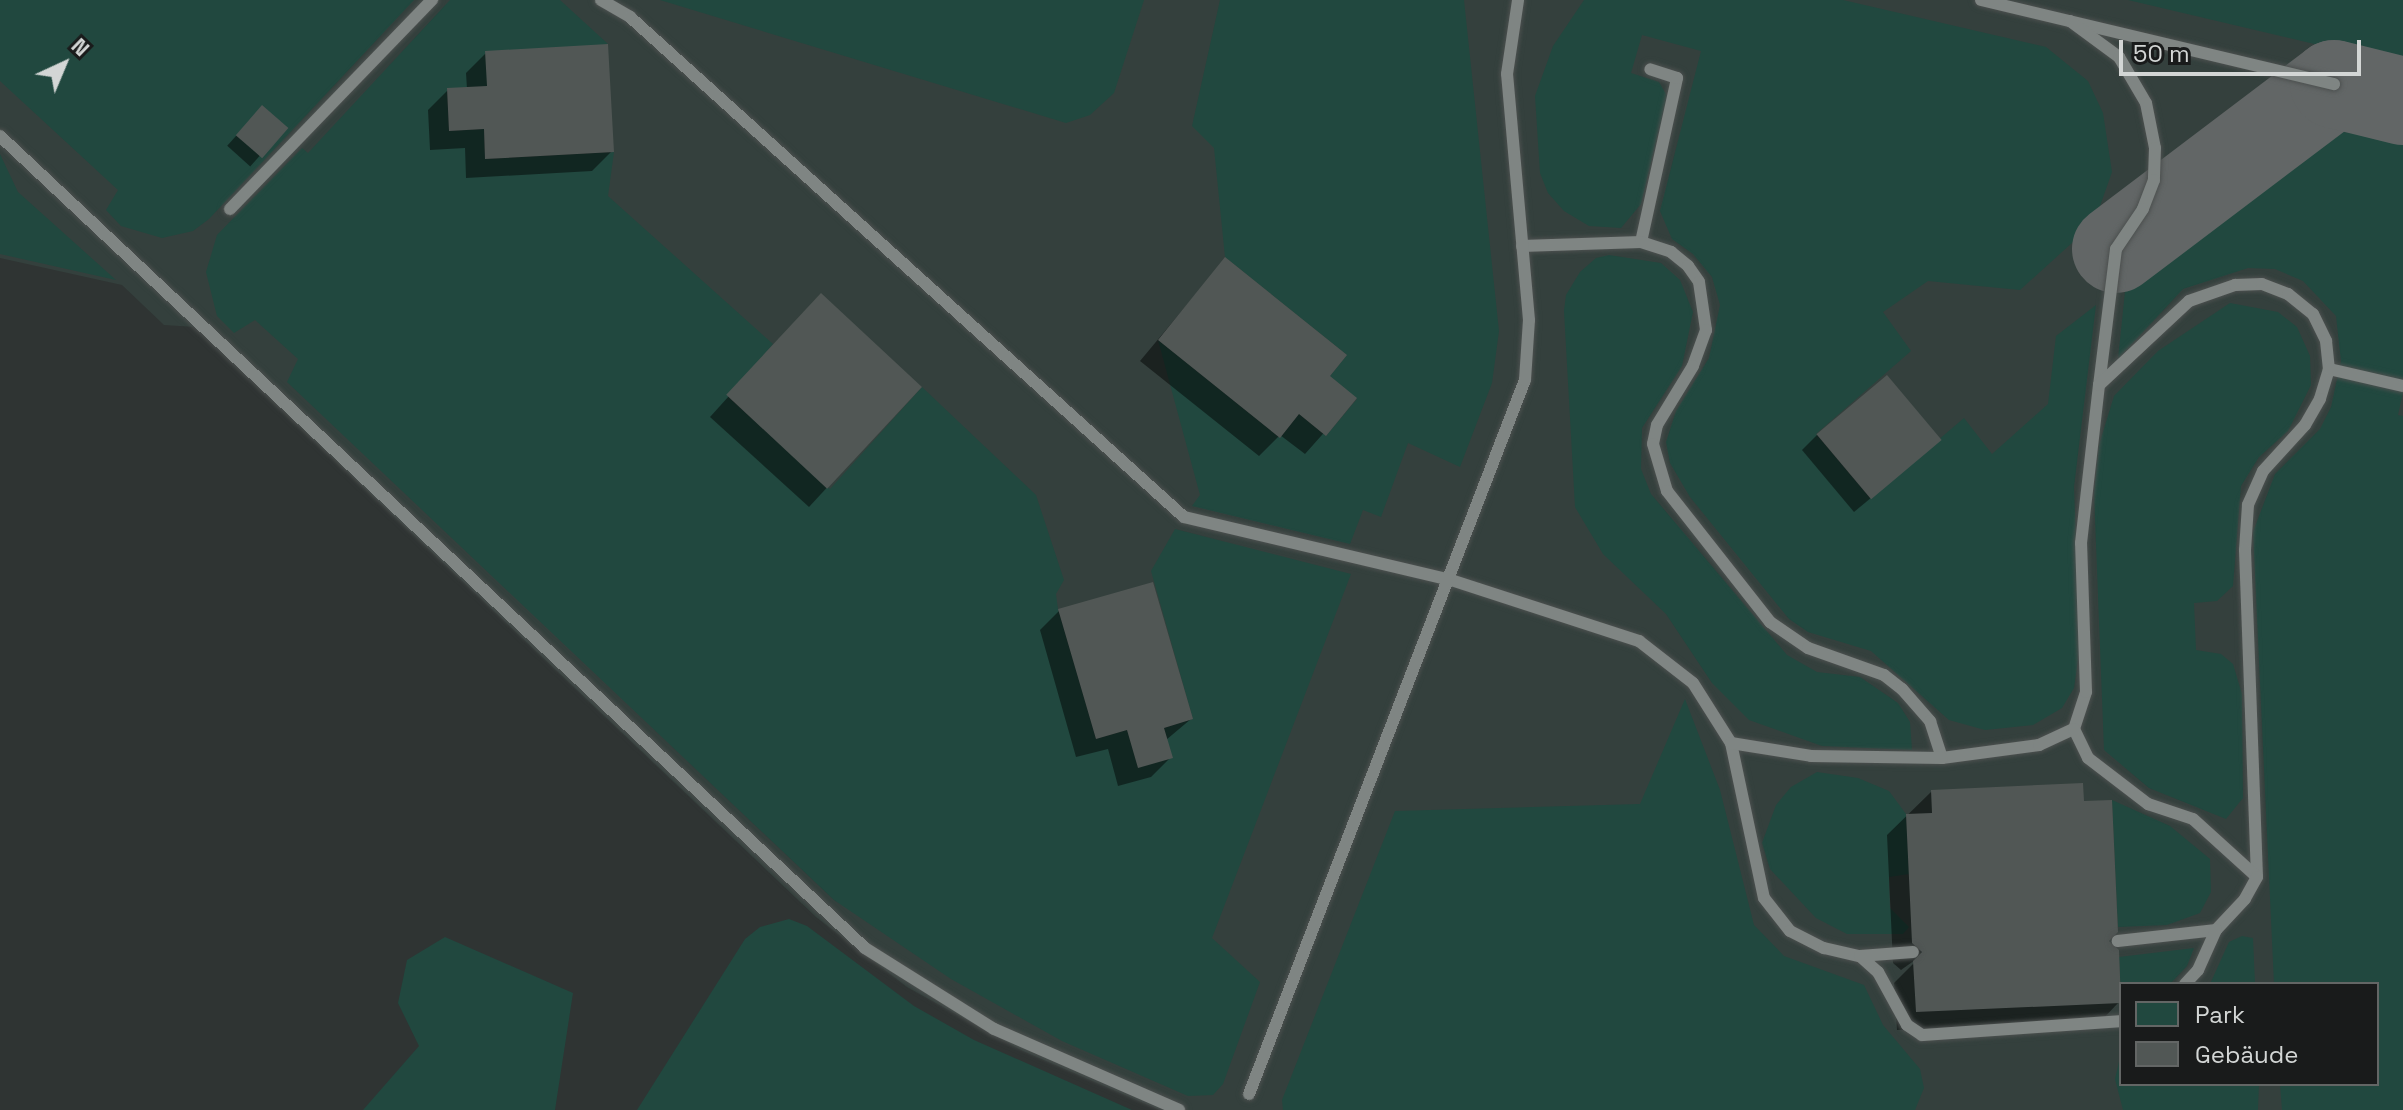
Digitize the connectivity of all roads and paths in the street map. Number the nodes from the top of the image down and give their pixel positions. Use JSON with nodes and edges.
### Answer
{"nodes":[{"id":1,"x":432,"y":0,"type":"edge"},
{"id":2,"x":601,"y":0,"type":"edge"},
{"id":3,"x":1518,"y":0,"type":"edge"},
{"id":4,"x":1981,"y":0,"type":"edge"},
{"id":5,"x":2070,"y":21,"type":"junction"},
{"id":6,"x":1650,"y":69,"type":"dead end"},
{"id":7,"x":2334,"y":84,"type":"dead end"},
{"id":8,"x":0,"y":136,"type":"edge"},
{"id":9,"x":230,"y":209,"type":"dead end"},
{"id":10,"x":1641,"y":242,"type":"junction"},
{"id":11,"x":1522,"y":246,"type":"junction"},
{"id":12,"x":2329,"y":369,"type":"junction"},
{"id":13,"x":2099,"y":385,"type":"junction"},
{"id":14,"x":2403,"y":386,"type":"edge"},
{"id":15,"x":1451,"y":580,"type":"junction"},
{"id":16,"x":2074,"y":729,"type":"junction"},
{"id":17,"x":1731,"y":743,"type":"junction"},
{"id":18,"x":1942,"y":758,"type":"junction"},
{"id":19,"x":2257,"y":877,"type":"junction"},
{"id":20,"x":2216,"y":930,"type":"junction"},
{"id":21,"x":2118,"y":941,"type":"dead end"},
{"id":22,"x":1913,"y":952,"type":"dead end"},
{"id":23,"x":1860,"y":956,"type":"junction"},
{"id":24,"x":2187,"y":982,"type":"edge"},
{"id":25,"x":2119,"y":1021,"type":"edge"},
{"id":26,"x":1249,"y":1094,"type":"dead end"},
{"id":27,"x":1179,"y":1110,"type":"edge"}],
"edges":[{"from":1,"to":9,"type":"lane"},
{"from":2,"to":15,"type":"lane"},
{"from":3,"to":11,"type":"lane"},
{"from":4,"to":5,"type":"lane"},
{"from":5,"to":7,"type":"lane"},
{"from":5,"to":13,"type":"lane"},
{"from":6,"to":10,"type":"lane"},
{"from":8,"to":27,"type":"lane"},
{"from":10,"to":11,"type":"lane"},
{"from":10,"to":18,"type":"lane"},
{"from":11,"to":15,"type":"lane"},
{"from":12,"to":13,"type":"lane"},
{"from":12,"to":14,"type":"lane"},
{"from":12,"to":19,"type":"lane"},
{"from":13,"to":16,"type":"lane"},
{"from":15,"to":17,"type":"lane"},
{"from":15,"to":26,"type":"lane"},
{"from":16,"to":18,"type":"lane"},
{"from":16,"to":19,"type":"lane"},
{"from":17,"to":18,"type":"lane"},
{"from":17,"to":23,"type":"lane"},
{"from":19,"to":20,"type":"lane"},
{"from":20,"to":21,"type":"lane"},
{"from":20,"to":24,"type":"lane"},
{"from":22,"to":23,"type":"lane"},
{"from":23,"to":25,"type":"lane"}]}
